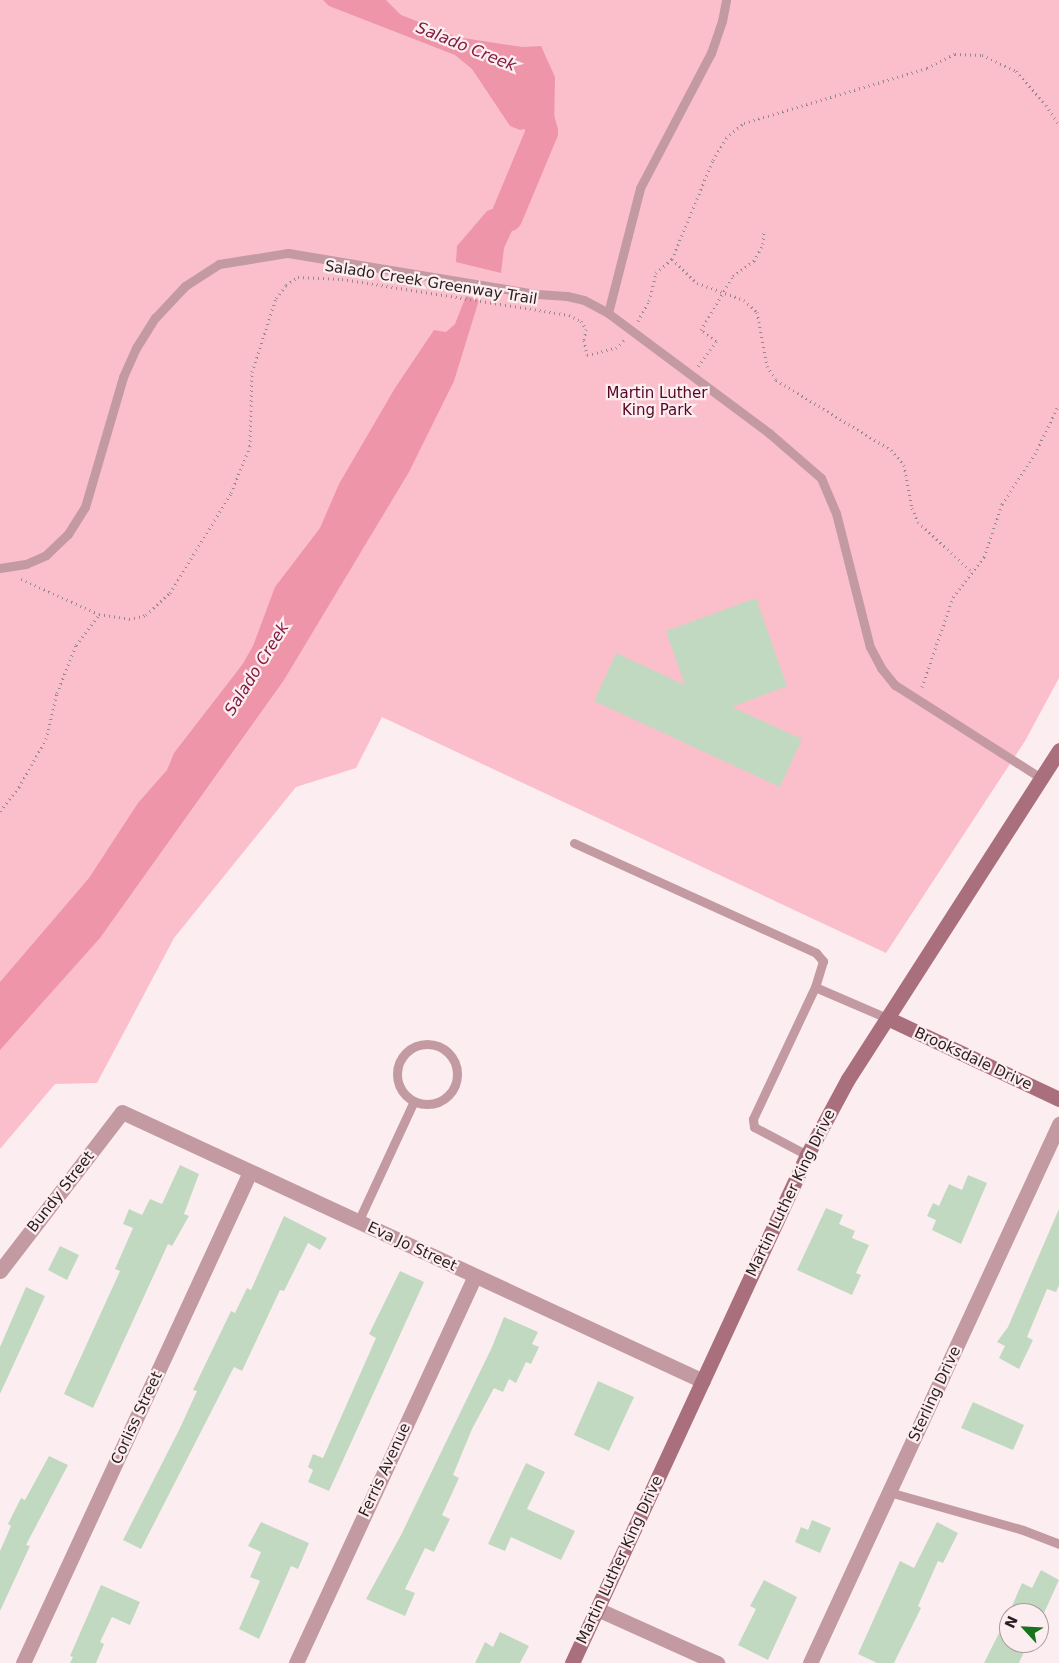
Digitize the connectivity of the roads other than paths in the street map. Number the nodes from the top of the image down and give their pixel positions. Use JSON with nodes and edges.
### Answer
{"nodes":[{"id":1,"x":726,"y":0,"type":"edge"},
{"id":2,"x":608,"y":313,"type":"junction"},
{"id":3,"x":0,"y":568,"type":"edge"},
{"id":4,"x":1059,"y":750,"type":"edge"},
{"id":5,"x":1041,"y":778,"type":"junction"},
{"id":6,"x":574,"y":843,"type":"dead end"},
{"id":7,"x":815,"y":987,"type":"junction"},
{"id":8,"x":887,"y":1018,"type":"junction"},
{"id":9,"x":1059,"y":1100,"type":"edge"},
{"id":10,"x":414,"y":1101,"type":"junction"},
{"id":11,"x":122,"y":1112,"type":"joint"},
{"id":12,"x":1059,"y":1124,"type":"edge"},
{"id":13,"x":807,"y":1155,"type":"junction"},
{"id":14,"x":250,"y":1172,"type":"junction"},
{"id":15,"x":358,"y":1222,"type":"junction"},
{"id":16,"x":0,"y":1271,"type":"edge"},
{"id":17,"x":475,"y":1276,"type":"junction"},
{"id":18,"x":703,"y":1381,"type":"junction"},
{"id":19,"x":889,"y":1492,"type":"junction"},
{"id":20,"x":1059,"y":1544,"type":"edge"},
{"id":21,"x":597,"y":1609,"type":"junction"},
{"id":22,"x":23,"y":1663,"type":"edge"},
{"id":23,"x":296,"y":1663,"type":"edge"},
{"id":24,"x":572,"y":1663,"type":"edge"},
{"id":25,"x":717,"y":1663,"type":"edge"},
{"id":26,"x":810,"y":1663,"type":"edge"}],
"edges":[{"from":1,"to":2,"type":"lane"},
{"from":2,"to":3,"type":"lane"},
{"from":2,"to":5,"type":"lane"},
{"from":4,"to":5,"type":"main road","name":"Martin Luther King Drive"},
{"from":5,"to":8,"type":"main road","name":"Martin Luther King Drive"},
{"from":6,"to":7,"type":"lane"},
{"from":7,"to":8,"type":"lane"},
{"from":7,"to":13,"type":"lane"},
{"from":8,"to":9,"type":"main road","name":"Brooksdale Drive"},
{"from":8,"to":13,"type":"main road","name":"Martin Luther King Drive"},
{"from":10,"to":10,"type":"lane"},
{"from":10,"to":15,"type":"lane"},
{"from":11,"to":14,"type":"street","name":"Eva Jo Street"},
{"from":11,"to":16,"type":"street","name":"Bundy Street"},
{"from":12,"to":19,"type":"street","name":"Sterling Drive"},
{"from":13,"to":18,"type":"main road","name":"Martin Luther King Drive"},
{"from":14,"to":15,"type":"street","name":"Eva Jo Street"},
{"from":14,"to":22,"type":"street","name":"Corliss Street"},
{"from":15,"to":17,"type":"street","name":"Eva Jo Street"},
{"from":17,"to":18,"type":"street","name":"Eva Jo Street"},
{"from":17,"to":23,"type":"street","name":"Ferris Avenue"},
{"from":18,"to":21,"type":"main road","name":"Martin Luther King Drive"},
{"from":19,"to":20,"type":"lane"},
{"from":19,"to":26,"type":"street","name":"Sterling Drive"},
{"from":21,"to":24,"type":"main road","name":"Martin Luther King Drive"},
{"from":21,"to":25,"type":"street"}]}
